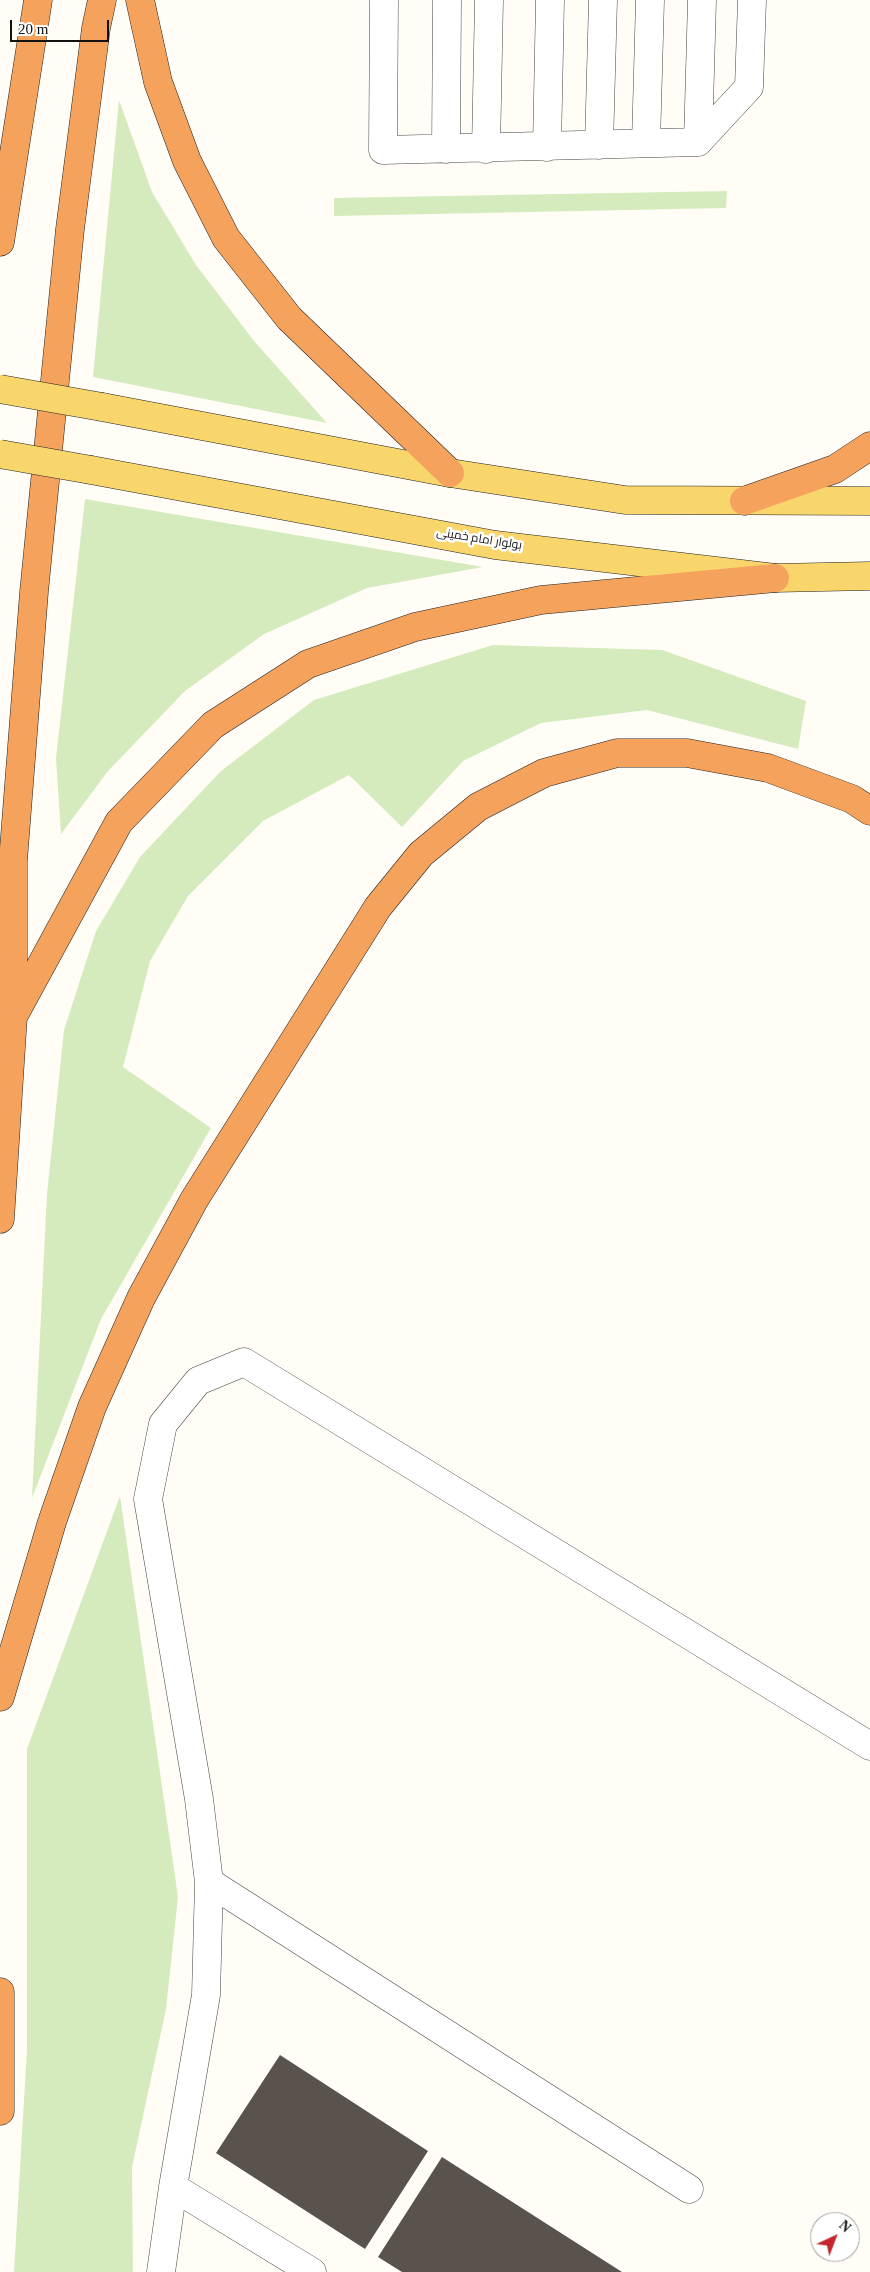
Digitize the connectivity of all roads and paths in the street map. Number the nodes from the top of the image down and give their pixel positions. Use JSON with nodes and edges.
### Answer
{"nodes":[{"id":1,"x":38,"y":0,"type":"edge"},
{"id":2,"x":102,"y":0,"type":"edge"},
{"id":3,"x":140,"y":0,"type":"edge"},
{"id":4,"x":384,"y":0,"type":"edge"},
{"id":5,"x":447,"y":0,"type":"edge"},
{"id":6,"x":490,"y":0,"type":"edge"},
{"id":7,"x":550,"y":0,"type":"edge"},
{"id":8,"x":603,"y":0,"type":"edge"},
{"id":9,"x":650,"y":0,"type":"edge"},
{"id":10,"x":702,"y":0,"type":"edge"},
{"id":11,"x":752,"y":0,"type":"edge"},
{"id":12,"x":698,"y":142,"type":"junction"},
{"id":13,"x":646,"y":143,"type":"junction"},
{"id":14,"x":599,"y":145,"type":"junction"},
{"id":15,"x":547,"y":147,"type":"junction"},
{"id":16,"x":446,"y":149,"type":"junction"},
{"id":17,"x":486,"y":149,"type":"junction"},
{"id":18,"x":0,"y":242,"type":"edge"},
{"id":19,"x":0,"y":389,"type":"edge"},
{"id":20,"x":870,"y":446,"type":"edge"},
{"id":21,"x":0,"y":454,"type":"edge"},
{"id":22,"x":450,"y":473,"type":"junction"},
{"id":23,"x":744,"y":501,"type":"junction"},
{"id":24,"x":870,"y":502,"type":"edge"},
{"id":25,"x":870,"y":576,"type":"edge"},
{"id":26,"x":775,"y":578,"type":"junction"},
{"id":27,"x":870,"y":811,"type":"edge"},
{"id":28,"x":13,"y":1016,"type":"junction"},
{"id":29,"x":0,"y":1219,"type":"edge"},
{"id":30,"x":0,"y":1696,"type":"edge"},
{"id":31,"x":870,"y":1746,"type":"edge"},
{"id":32,"x":209,"y":1882,"type":"junction"},
{"id":33,"x":0,"y":1992,"type":"edge"},
{"id":34,"x":0,"y":2111,"type":"edge"},
{"id":35,"x":173,"y":2187,"type":"junction"},
{"id":36,"x":689,"y":2189,"type":"dead end"},
{"id":37,"x":161,"y":2272,"type":"edge"},
{"id":38,"x":312,"y":2272,"type":"edge"}],
"edges":[{"from":1,"to":18,"type":"highway"},
{"from":2,"to":28,"type":"highway"},
{"from":3,"to":22,"type":"highway"},
{"from":4,"to":16,"type":"street"},
{"from":5,"to":16,"type":"street"},
{"from":6,"to":17,"type":"street"},
{"from":7,"to":15,"type":"street"},
{"from":8,"to":14,"type":"street"},
{"from":9,"to":13,"type":"street"},
{"from":10,"to":12,"type":"street"},
{"from":11,"to":12,"type":"street"},
{"from":12,"to":13,"type":"street"},
{"from":13,"to":14,"type":"street"},
{"from":14,"to":15,"type":"street"},
{"from":15,"to":17,"type":"street"},
{"from":16,"to":17,"type":"street"},
{"from":19,"to":22,"type":"main road","bridge":true},
{"from":20,"to":23,"type":"highway"},
{"from":21,"to":26,"type":"main road","name":"بولوار امام خمینی","bridge":true},
{"from":22,"to":23,"type":"main road"},
{"from":23,"to":24,"type":"main road"},
{"from":25,"to":26,"type":"main road","name":"بولوار امام خمینی"},
{"from":26,"to":28,"type":"highway"},
{"from":27,"to":30,"type":"highway"},
{"from":28,"to":29,"type":"highway"},
{"from":31,"to":32,"type":"street"},
{"from":32,"to":35,"type":"street"},
{"from":32,"to":36,"type":"street"},
{"from":33,"to":34,"type":"highway"},
{"from":35,"to":37,"type":"street"},
{"from":35,"to":38,"type":"street"}]}
